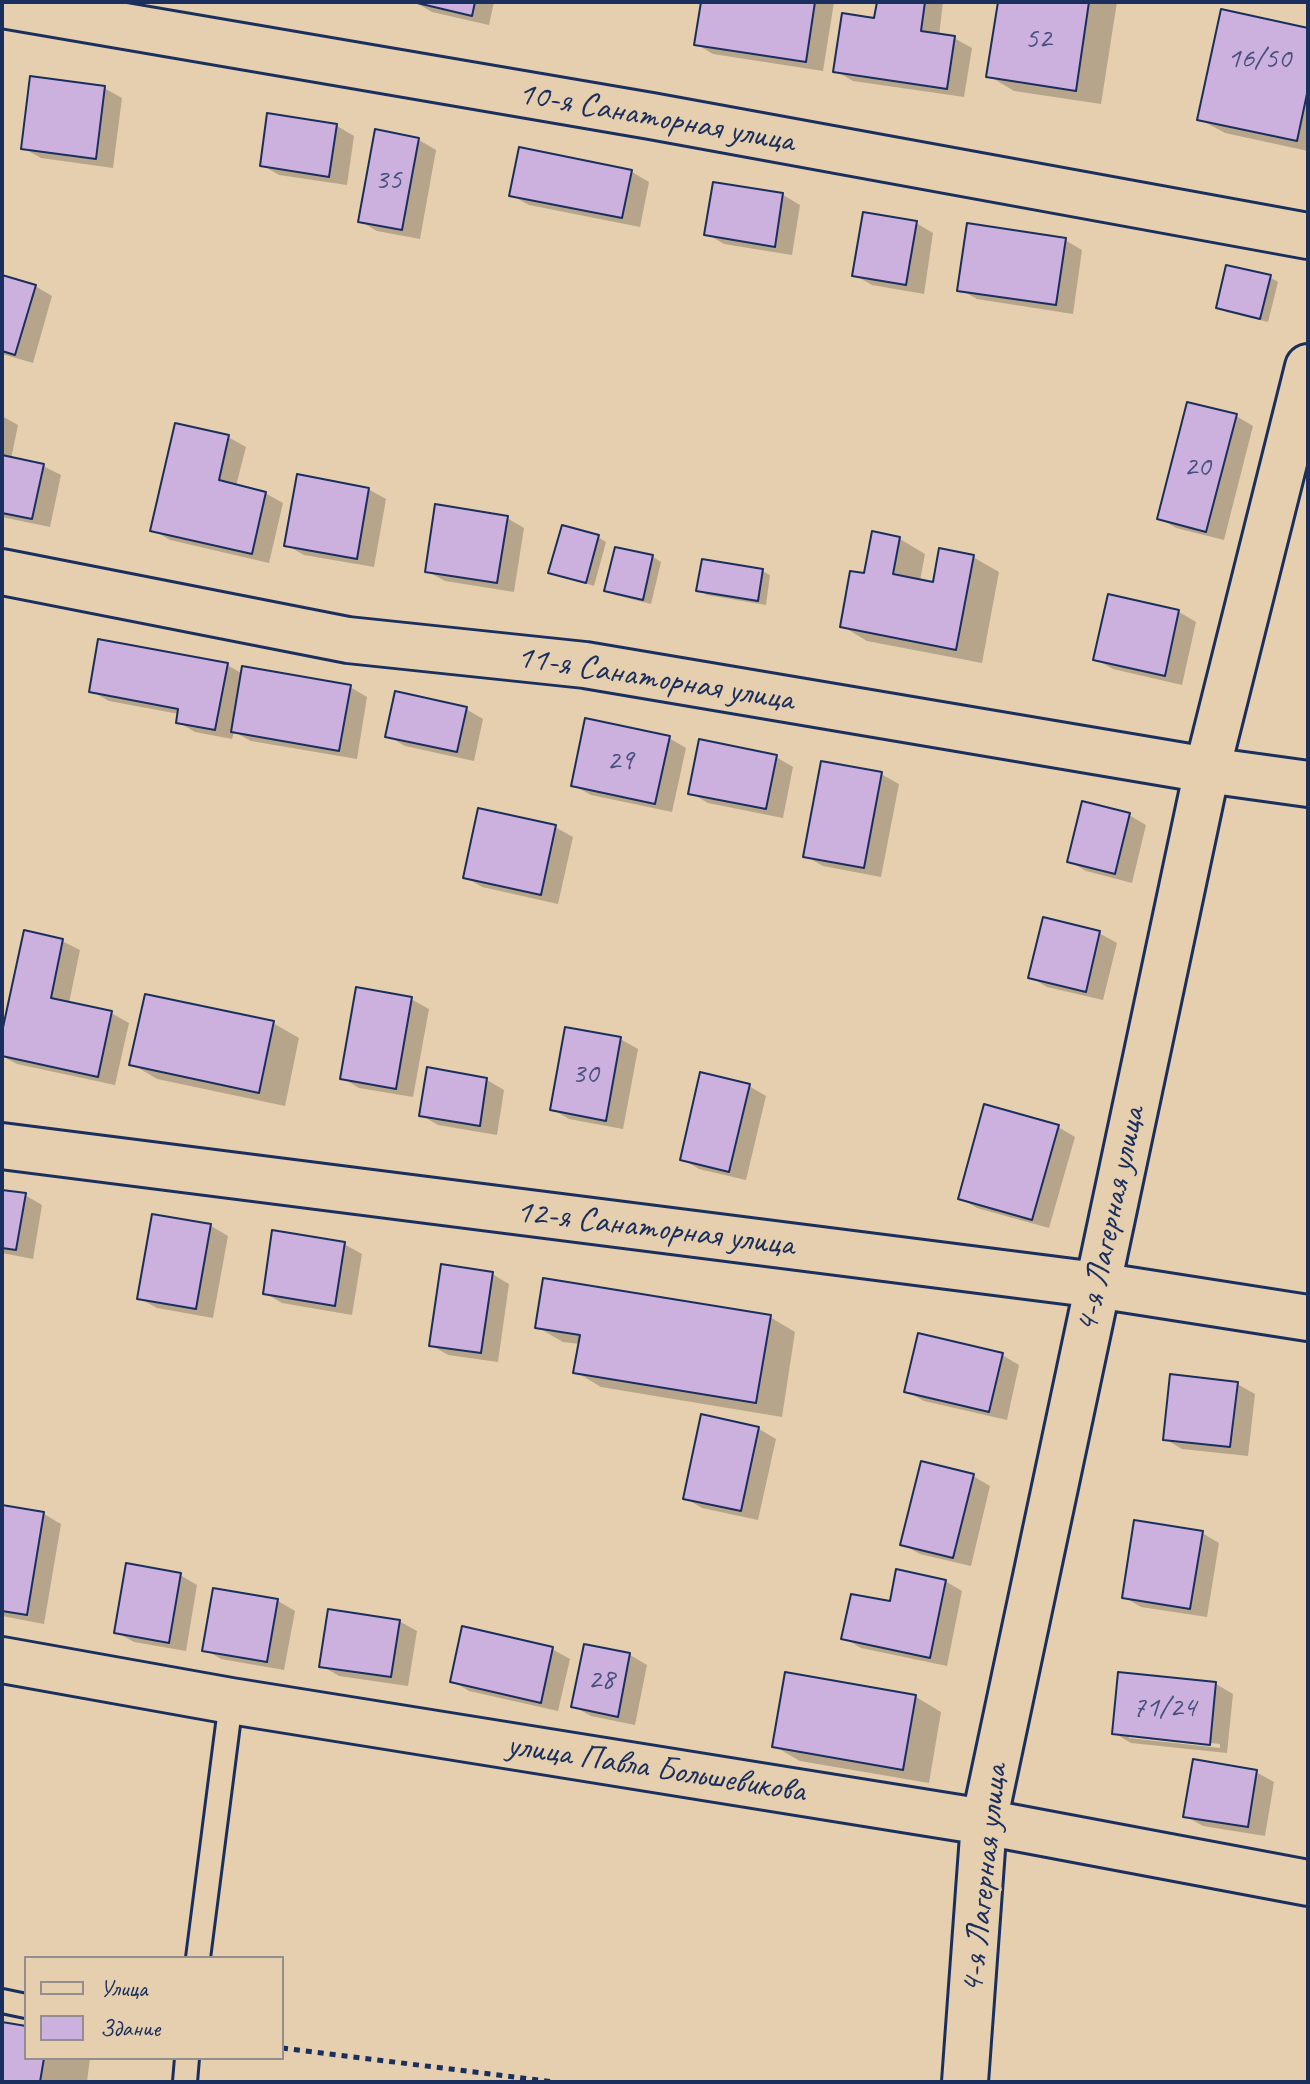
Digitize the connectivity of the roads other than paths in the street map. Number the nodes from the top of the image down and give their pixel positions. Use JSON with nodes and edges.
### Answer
{"nodes":[{"id":1,"x":2,"y":5,"type":"edge"},
{"id":2,"x":1308,"y":236,"type":"edge"},
{"id":3,"x":1308,"y":367,"type":"edge"},
{"id":4,"x":2,"y":572,"type":"edge"},
{"id":5,"x":1207,"y":770,"type":"junction"},
{"id":6,"x":1308,"y":784,"type":"edge"},
{"id":7,"x":2,"y":1146,"type":"edge"},
{"id":8,"x":1097,"y":1285,"type":"junction"},
{"id":9,"x":1308,"y":1318,"type":"edge"},
{"id":10,"x":2,"y":1660,"type":"edge"},
{"id":11,"x":231,"y":1701,"type":"junction"},
{"id":12,"x":984,"y":1822,"type":"junction"},
{"id":13,"x":1308,"y":1883,"type":"edge"},
{"id":14,"x":198,"y":1956,"type":"edge"},
{"id":15,"x":2,"y":2001,"type":"edge"},
{"id":16,"x":24,"y":2006,"type":"edge"},
{"id":17,"x":187,"y":2060,"type":"edge"},
{"id":18,"x":185,"y":2082,"type":"edge"},
{"id":19,"x":965,"y":2082,"type":"edge"}],
"edges":[{"from":1,"to":2,"type":"street","name":"10-я Санаторная улица"},
{"from":3,"to":5,"type":"street","name":"4-я Лагерная улица"},
{"from":4,"to":5,"type":"street","name":"11-я Санаторная улица"},
{"from":5,"to":6,"type":"street","name":"11-я Санаторная улица"},
{"from":5,"to":8,"type":"street","name":"4-я Лагерная улица"},
{"from":7,"to":8,"type":"street","name":"12-я Санаторная улица"},
{"from":8,"to":9,"type":"street","name":"12-я Санаторная улица"},
{"from":8,"to":12,"type":"street","name":"4-я Лагерная улица"},
{"from":10,"to":11,"type":"street","name":"улица Павла Большевикова"},
{"from":11,"to":12,"type":"street","name":"улица Павла Большевикова"},
{"from":11,"to":14,"type":"lane"},
{"from":12,"to":13,"type":"street","name":"улица Павла Большевикова"},
{"from":12,"to":19,"type":"street","name":"4-я Лагерная улица"},
{"from":15,"to":16,"type":"lane"},
{"from":17,"to":18,"type":"lane"}]}
